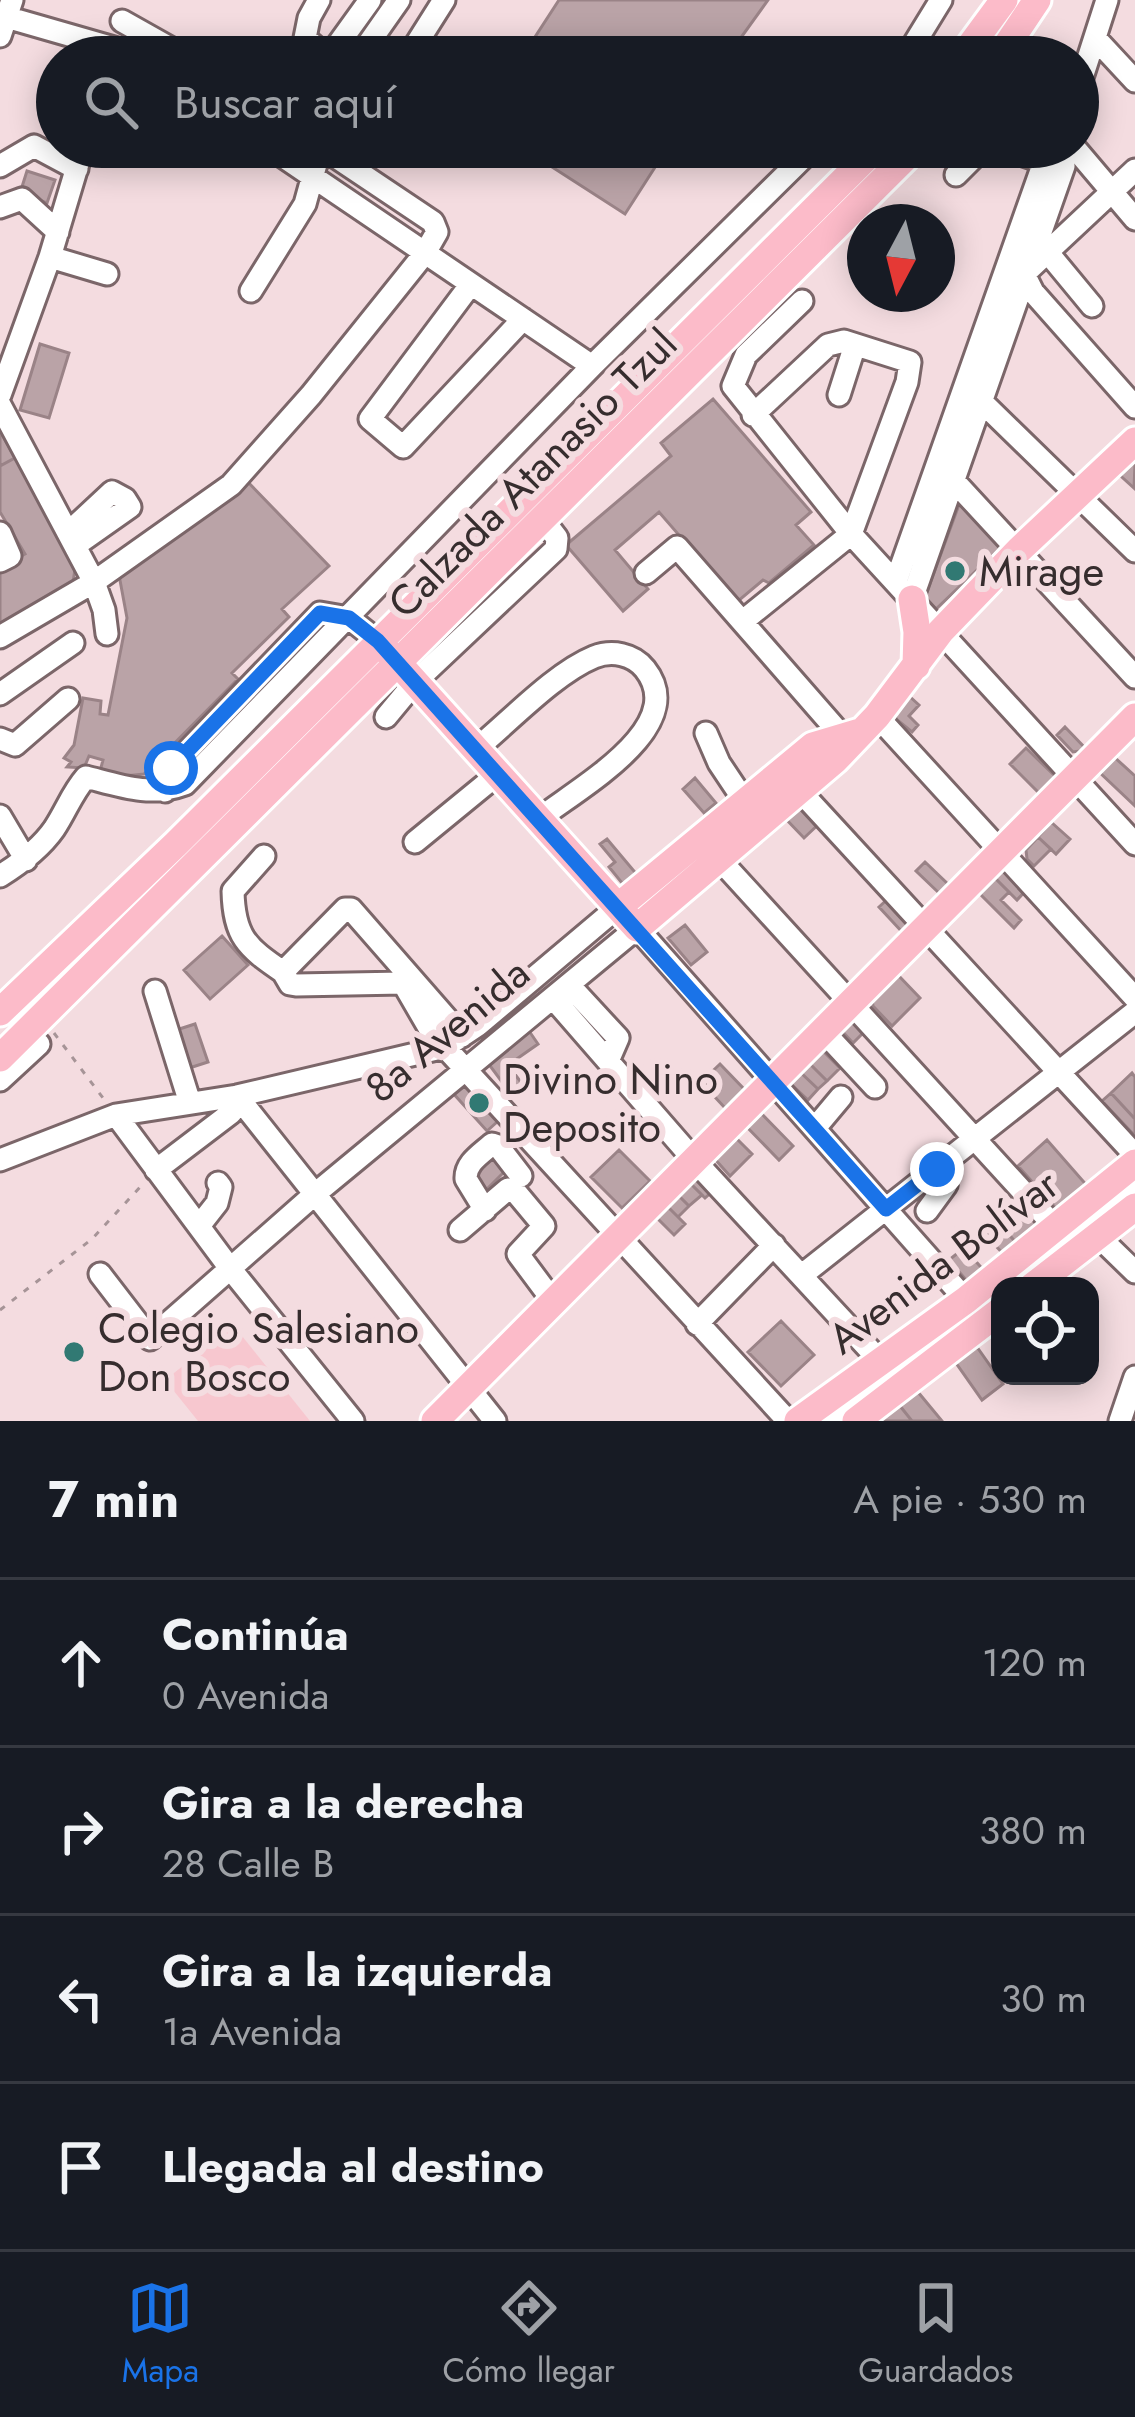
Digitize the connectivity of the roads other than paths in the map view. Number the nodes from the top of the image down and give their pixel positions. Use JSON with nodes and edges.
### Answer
{"nodes":[{"id":1,"x":319,"y":0,"type":"edge"},
{"id":2,"x":370,"y":0,"type":"edge"},
{"id":3,"x":399,"y":0,"type":"edge"},
{"id":4,"x":444,"y":0,"type":"edge"},
{"id":5,"x":941,"y":0,"type":"edge"},
{"id":6,"x":1004,"y":0,"type":"edge"},
{"id":7,"x":1037,"y":0,"type":"edge"},
{"id":8,"x":1107,"y":0,"type":"edge"},
{"id":9,"x":125,"y":10,"type":"edge"},
{"id":10,"x":6,"y":18,"type":"edge"},
{"id":11,"x":62,"y":36,"type":"edge"},
{"id":12,"x":159,"y":36,"type":"edge"},
{"id":13,"x":304,"y":36,"type":"edge"},
{"id":14,"x":343,"y":36,"type":"edge"},
{"id":15,"x":374,"y":36,"type":"edge"},
{"id":16,"x":421,"y":36,"type":"edge"},
{"id":17,"x":919,"y":36,"type":"edge"},
{"id":18,"x":977,"y":36,"type":"edge"},
{"id":19,"x":1013,"y":36,"type":"edge"},
{"id":20,"x":1096,"y":36,"type":"edge"},
{"id":21,"x":1099,"y":42,"type":"edge"},
{"id":22,"x":1135,"y":81,"type":"edge"},
{"id":23,"x":36,"y":147,"type":"edge"},
{"id":24,"x":0,"y":166,"type":"edge"},
{"id":25,"x":77,"y":168,"type":"edge"},
{"id":26,"x":300,"y":168,"type":"edge"},
{"id":27,"x":314,"y":168,"type":"edge"},
{"id":28,"x":352,"y":168,"type":"edge"},
{"id":29,"x":793,"y":168,"type":"edge"},
{"id":30,"x":857,"y":168,"type":"edge"},
{"id":31,"x":895,"y":168,"type":"edge"},
{"id":32,"x":963,"y":168,"type":"edge"},
{"id":33,"x":1049,"y":168,"type":"edge"},
{"id":34,"x":1063,"y":168,"type":"edge"},
{"id":35,"x":1092,"y":168,"type":"edge"},
{"id":36,"x":1135,"y":170,"type":"edge"},
{"id":37,"x":956,"y":175,"type":"dead end"},
{"id":38,"x":312,"y":176,"type":"junction"},
{"id":39,"x":1112,"y":192,"type":"junction"},
{"id":40,"x":0,"y":207,"type":"edge"},
{"id":41,"x":1135,"y":219,"type":"edge"},
{"id":42,"x":58,"y":232,"type":"junction"},
{"id":43,"x":425,"y":253,"type":"junction"},
{"id":44,"x":1049,"y":254,"type":"junction"},
{"id":45,"x":50,"y":257,"type":"junction"},
{"id":46,"x":107,"y":274,"type":"dead end"},
{"id":47,"x":1024,"y":274,"type":"junction"},
{"id":48,"x":471,"y":284,"type":"junction"},
{"id":49,"x":251,"y":291,"type":"dead end"},
{"id":50,"x":802,"y":302,"type":"dead end"},
{"id":51,"x":1092,"y":306,"type":"dead end"},
{"id":52,"x":523,"y":319,"type":"junction"},
{"id":53,"x":855,"y":345,"type":"junction"},
{"id":54,"x":592,"y":366,"type":"junction"},
{"id":55,"x":0,"y":395,"type":"edge"},
{"id":56,"x":839,"y":395,"type":"dead end"},
{"id":57,"x":982,"y":402,"type":"junction"},
{"id":58,"x":0,"y":405,"type":"edge"},
{"id":59,"x":1135,"y":406,"type":"edge"},
{"id":60,"x":753,"y":415,"type":"junction"},
{"id":61,"x":1135,"y":441,"type":"edge"},
{"id":62,"x":953,"y":480,"type":"junction"},
{"id":63,"x":1078,"y":494,"type":"junction"},
{"id":64,"x":0,"y":533,"type":"edge"},
{"id":65,"x":851,"y":534,"type":"junction"},
{"id":66,"x":1018,"y":550,"type":"junction"},
{"id":67,"x":1135,"y":551,"type":"edge"},
{"id":68,"x":0,"y":561,"type":"edge"},
{"id":69,"x":646,"y":573,"type":"dead end"},
{"id":70,"x":94,"y":582,"type":"junction"},
{"id":71,"x":904,"y":590,"type":"junction"},
{"id":72,"x":349,"y":618,"type":"junction"},
{"id":73,"x":743,"y":621,"type":"junction"},
{"id":74,"x":941,"y":631,"type":"junction"},
{"id":75,"x":107,"y":634,"type":"dead end"},
{"id":76,"x":0,"y":638,"type":"edge"},
{"id":77,"x":378,"y":641,"type":"junction"},
{"id":78,"x":73,"y":643,"type":"dead end"},
{"id":79,"x":916,"y":666,"type":"junction"},
{"id":80,"x":407,"y":673,"type":"junction"},
{"id":81,"x":1135,"y":677,"type":"edge"},
{"id":82,"x":0,"y":694,"type":"edge"},
{"id":83,"x":68,"y":698,"type":"dead end"},
{"id":84,"x":386,"y":717,"type":"dead end"},
{"id":85,"x":1135,"y":717,"type":"edge"},
{"id":86,"x":857,"y":732,"type":"junction"},
{"id":87,"x":706,"y":733,"type":"dead end"},
{"id":88,"x":0,"y":739,"type":"edge"},
{"id":89,"x":476,"y":749,"type":"junction"},
{"id":90,"x":498,"y":774,"type":"junction"},
{"id":91,"x":1075,"y":777,"type":"junction"},
{"id":92,"x":165,"y":791,"type":"junction"},
{"id":93,"x":800,"y":791,"type":"junction"},
{"id":94,"x":745,"y":802,"type":"junction"},
{"id":95,"x":0,"y":816,"type":"edge"},
{"id":96,"x":539,"y":819,"type":"junction"},
{"id":97,"x":415,"y":842,"type":"dead end"},
{"id":98,"x":1135,"y":844,"type":"edge"},
{"id":99,"x":1000,"y":851,"type":"junction"},
{"id":100,"x":264,"y":856,"type":"dead end"},
{"id":101,"x":26,"y":860,"type":"junction"},
{"id":102,"x":720,"y":860,"type":"junction"},
{"id":103,"x":0,"y":876,"type":"edge"},
{"id":104,"x":628,"y":918,"type":"junction"},
{"id":105,"x":925,"y":927,"type":"junction"},
{"id":106,"x":283,"y":972,"type":"junction"},
{"id":107,"x":155,"y":991,"type":"dead end"},
{"id":108,"x":561,"y":991,"type":"junction"},
{"id":109,"x":1135,"y":998,"type":"edge"},
{"id":110,"x":0,"y":1012,"type":"edge"},
{"id":111,"x":1135,"y":1012,"type":"edge"},
{"id":112,"x":834,"y":1018,"type":"junction"},
{"id":113,"x":436,"y":1021,"type":"junction"},
{"id":114,"x":48,"y":1040,"type":"road end"},
{"id":115,"x":454,"y":1041,"type":"junction"},
{"id":116,"x":0,"y":1058,"type":"edge"},
{"id":117,"x":466,"y":1069,"type":"junction"},
{"id":118,"x":1059,"y":1072,"type":"junction"},
{"id":119,"x":0,"y":1080,"type":"edge"},
{"id":120,"x":772,"y":1080,"type":"junction"},
{"id":121,"x":878,"y":1081,"type":"dead end"},
{"id":122,"x":237,"y":1096,"type":"junction"},
{"id":123,"x":841,"y":1097,"type":"dead end"},
{"id":124,"x":190,"y":1103,"type":"junction"},
{"id":125,"x":116,"y":1115,"type":"junction"},
{"id":126,"x":815,"y":1128,"type":"junction"},
{"id":127,"x":975,"y":1139,"type":"junction"},
{"id":128,"x":544,"y":1153,"type":"junction"},
{"id":129,"x":1135,"y":1159,"type":"edge"},
{"id":130,"x":0,"y":1160,"type":"edge"},
{"id":131,"x":694,"y":1160,"type":"junction"},
{"id":132,"x":937,"y":1169,"type":"junction"},
{"id":133,"x":156,"y":1170,"type":"junction"},
{"id":134,"x":218,"y":1183,"type":"dead end"},
{"id":135,"x":515,"y":1183,"type":"junction"},
{"id":136,"x":1135,"y":1190,"type":"edge"},
{"id":137,"x":315,"y":1194,"type":"junction"},
{"id":138,"x":1135,"y":1207,"type":"edge"},
{"id":139,"x":886,"y":1209,"type":"junction"},
{"id":140,"x":484,"y":1210,"type":"junction"},
{"id":141,"x":927,"y":1210,"type":"dead end"},
{"id":142,"x":199,"y":1226,"type":"junction"},
{"id":143,"x":1058,"y":1229,"type":"junction"},
{"id":144,"x":460,"y":1230,"type":"dead end"},
{"id":145,"x":616,"y":1236,"type":"junction"},
{"id":146,"x":1098,"y":1236,"type":"junction"},
{"id":147,"x":774,"y":1245,"type":"junction"},
{"id":148,"x":229,"y":1267,"type":"junction"},
{"id":149,"x":1135,"y":1272,"type":"edge"},
{"id":150,"x":100,"y":1274,"type":"dead end"},
{"id":151,"x":802,"y":1275,"type":"junction"},
{"id":152,"x":1022,"y":1277,"type":"edge"},
{"id":153,"x":1045,"y":1277,"type":"edge"},
{"id":154,"x":966,"y":1300,"type":"junction"},
{"id":155,"x":991,"y":1300,"type":"edge"},
{"id":156,"x":553,"y":1301,"type":"junction"},
{"id":157,"x":991,"y":1318,"type":"edge"},
{"id":158,"x":697,"y":1324,"type":"junction"},
{"id":159,"x":882,"y":1363,"type":"junction"},
{"id":160,"x":1135,"y":1377,"type":"edge"},
{"id":161,"x":469,"y":1389,"type":"junction"},
{"id":162,"x":352,"y":1421,"type":"edge"},
{"id":163,"x":435,"y":1421,"type":"edge"},
{"id":164,"x":495,"y":1421,"type":"edge"},
{"id":165,"x":788,"y":1421,"type":"edge"},
{"id":166,"x":798,"y":1421,"type":"edge"},
{"id":167,"x":824,"y":1421,"type":"edge"},
{"id":168,"x":856,"y":1421,"type":"edge"},
{"id":169,"x":1120,"y":1421,"type":"edge"}],
"edges":[{"from":1,"to":13,"type":"street"},
{"from":2,"to":14,"type":"street"},
{"from":3,"to":15,"type":"street"},
{"from":4,"to":16,"type":"street"},
{"from":5,"to":17,"type":"street"},
{"from":6,"to":18,"type":"main road"},
{"from":7,"to":19,"type":"main road"},
{"from":8,"to":20,"type":"street"},
{"from":9,"to":12,"type":"street"},
{"from":10,"to":11,"type":"street"},
{"from":21,"to":22,"type":"street"},
{"from":23,"to":24,"type":"street"},
{"from":25,"to":42,"type":"street"},
{"from":26,"to":38,"type":"street"},
{"from":27,"to":38,"type":"street"},
{"from":28,"to":43,"type":"street"},
{"from":29,"to":54,"type":"street"},
{"from":30,"to":77,"type":"main road","name":"Calzada Atanasio Tzul"},
{"from":31,"to":80,"type":"main road","name":"Calzada Atanasio Tzul"},
{"from":32,"to":37,"type":"street"},
{"from":33,"to":71,"type":"street"},
{"from":34,"to":47,"type":"street"},
{"from":35,"to":39,"type":"street"},
{"from":36,"to":39,"type":"street"},
{"from":38,"to":43,"type":"street"},
{"from":38,"to":49,"type":"street"},
{"from":39,"to":41,"type":"street"},
{"from":39,"to":44,"type":"street"},
{"from":40,"to":42,"type":"street"},
{"from":42,"to":45,"type":"street"},
{"from":43,"to":48,"type":"street"},
{"from":43,"to":70,"type":"street"},
{"from":44,"to":47,"type":"street"},
{"from":44,"to":51,"type":"street"},
{"from":45,"to":46,"type":"street"},
{"from":45,"to":55,"type":"street"},
{"from":47,"to":57,"type":"street"},
{"from":47,"to":59,"type":"street"},
{"from":48,"to":52,"type":"street"},
{"from":48,"to":52,"type":"street"},
{"from":50,"to":60,"type":"street"},
{"from":52,"to":54,"type":"street"},
{"from":53,"to":56,"type":"street"},
{"from":53,"to":60,"type":"street"},
{"from":53,"to":65,"type":"street"},
{"from":54,"to":72,"type":"street"},
{"from":57,"to":62,"type":"street"},
{"from":57,"to":63,"type":"street"},
{"from":58,"to":70,"type":"street"},
{"from":60,"to":65,"type":"street"},
{"from":61,"to":63,"type":"main road","name":"8a Avenida"},
{"from":62,"to":66,"type":"street"},
{"from":62,"to":71,"type":"street"},
{"from":63,"to":66,"type":"main road","name":"8a Avenida"},
{"from":63,"to":67,"type":"street"},
{"from":64,"to":68,"type":"street"},
{"from":65,"to":71,"type":"street"},
{"from":65,"to":73,"type":"street"},
{"from":66,"to":74,"type":"main road","name":"8a Avenida"},
{"from":66,"to":81,"type":"street"},
{"from":69,"to":73,"type":"street"},
{"from":70,"to":75,"type":"street"},
{"from":70,"to":76,"type":"street"},
{"from":71,"to":74,"type":"street"},
{"from":71,"to":79,"type":"main road"},
{"from":72,"to":77,"type":"street"},
{"from":72,"to":92,"type":"street"},
{"from":72,"to":92,"type":"street"},
{"from":73,"to":86,"type":"street"},
{"from":74,"to":79,"type":"main road","name":"8a Avenida"},
{"from":74,"to":91,"type":"street"},
{"from":77,"to":80,"type":"main road"},
{"from":77,"to":110,"type":"main road","name":"Calzada Atanasio Tzul"},
{"from":78,"to":82,"type":"street"},
{"from":79,"to":86,"type":"main road","name":"8a Avenida"},
{"from":80,"to":84,"type":"street"},
{"from":80,"to":89,"type":"main road"},
{"from":80,"to":116,"type":"main road","name":"Calzada Atanasio Tzul"},
{"from":83,"to":88,"type":"street"},
{"from":85,"to":91,"type":"main road"},
{"from":86,"to":93,"type":"main road","name":"8a Avenida"},
{"from":86,"to":94,"type":"main road","name":"8a Avenida"},
{"from":86,"to":99,"type":"street"},
{"from":87,"to":94,"type":"street"},
{"from":89,"to":90,"type":"main road"},
{"from":89,"to":96,"type":"street"},
{"from":90,"to":96,"type":"main road"},
{"from":90,"to":97,"type":"street"},
{"from":91,"to":98,"type":"street"},
{"from":91,"to":99,"type":"main road"},
{"from":92,"to":101,"type":"street"},
{"from":93,"to":102,"type":"main road","name":"8a Avenida"},
{"from":93,"to":105,"type":"street"},
{"from":94,"to":104,"type":"main road","name":"8a Avenida"},
{"from":95,"to":101,"type":"street"},
{"from":96,"to":104,"type":"main road"},
{"from":99,"to":105,"type":"main road"},
{"from":99,"to":109,"type":"street"},
{"from":100,"to":106,"type":"street"},
{"from":101,"to":103,"type":"street"},
{"from":102,"to":104,"type":"main road","name":"8a Avenida"},
{"from":102,"to":112,"type":"street"},
{"from":104,"to":108,"type":"street","name":"8a Avenida"},
{"from":104,"to":115,"type":"street","name":"8a Avenida"},
{"from":104,"to":120,"type":"street"},
{"from":105,"to":112,"type":"main road"},
{"from":105,"to":118,"type":"street"},
{"from":106,"to":113,"type":"street"},
{"from":106,"to":113,"type":"street"},
{"from":107,"to":124,"type":"street"},
{"from":108,"to":117,"type":"street","name":"8a Avenida"},
{"from":108,"to":131,"type":"street"},
{"from":111,"to":118,"type":"street"},
{"from":112,"to":120,"type":"main road"},
{"from":112,"to":121,"type":"street"},
{"from":112,"to":127,"type":"street"},
{"from":113,"to":115,"type":"street"},
{"from":114,"to":119,"type":"street"},
{"from":115,"to":117,"type":"street"},
{"from":115,"to":122,"type":"street"},
{"from":117,"to":128,"type":"street"},
{"from":117,"to":137,"type":"street","name":"8a Avenida"},
{"from":118,"to":127,"type":"street"},
{"from":118,"to":129,"type":"street"},
{"from":120,"to":126,"type":"street"},
{"from":120,"to":131,"type":"main road"},
{"from":122,"to":124,"type":"street"},
{"from":122,"to":133,"type":"street"},
{"from":122,"to":137,"type":"street"},
{"from":123,"to":126,"type":"street"},
{"from":124,"to":125,"type":"street"},
{"from":125,"to":130,"type":"street"},
{"from":125,"to":133,"type":"street"},
{"from":126,"to":139,"type":"street"},
{"from":127,"to":132,"type":"street"},
{"from":127,"to":143,"type":"street"},
{"from":128,"to":135,"type":"street"},
{"from":128,"to":145,"type":"street"},
{"from":129,"to":143,"type":"main road","name":"Avenida Bolívar"},
{"from":131,"to":145,"type":"main road"},
{"from":131,"to":147,"type":"street"},
{"from":132,"to":139,"type":"street"},
{"from":132,"to":141,"type":"street"},
{"from":133,"to":142,"type":"street"},
{"from":134,"to":142,"type":"street"},
{"from":135,"to":140,"type":"street"},
{"from":135,"to":140,"type":"street"},
{"from":135,"to":156,"type":"street"},
{"from":136,"to":152,"type":"street"},
{"from":137,"to":148,"type":"street","name":"8a Avenida"},
{"from":137,"to":161,"type":"street"},
{"from":138,"to":146,"type":"main road","name":"Avenida Bolívar"},
{"from":139,"to":151,"type":"street"},
{"from":139,"to":154,"type":"street"},
{"from":140,"to":144,"type":"street"},
{"from":142,"to":148,"type":"street"},
{"from":143,"to":154,"type":"main road","name":"Avenida Bolívar"},
{"from":145,"to":156,"type":"main road"},
{"from":145,"to":158,"type":"street"},
{"from":146,"to":149,"type":"street"},
{"from":146,"to":153,"type":"main road","name":"Avenida Bolívar"},
{"from":147,"to":151,"type":"street"},
{"from":147,"to":158,"type":"street"},
{"from":148,"to":150,"type":"street","name":"8a Avenida"},
{"from":148,"to":162,"type":"street"},
{"from":151,"to":159,"type":"street"},
{"from":154,"to":159,"type":"main road","name":"Avenida Bolívar"},
{"from":155,"to":167,"type":"street"},
{"from":156,"to":161,"type":"main road"},
{"from":157,"to":168,"type":"main road","name":"Avenida Bolívar"},
{"from":158,"to":165,"type":"street"},
{"from":159,"to":166,"type":"main road","name":"Avenida Bolívar"},
{"from":160,"to":169,"type":"street"},
{"from":161,"to":163,"type":"main road"},
{"from":161,"to":164,"type":"street"}]}
